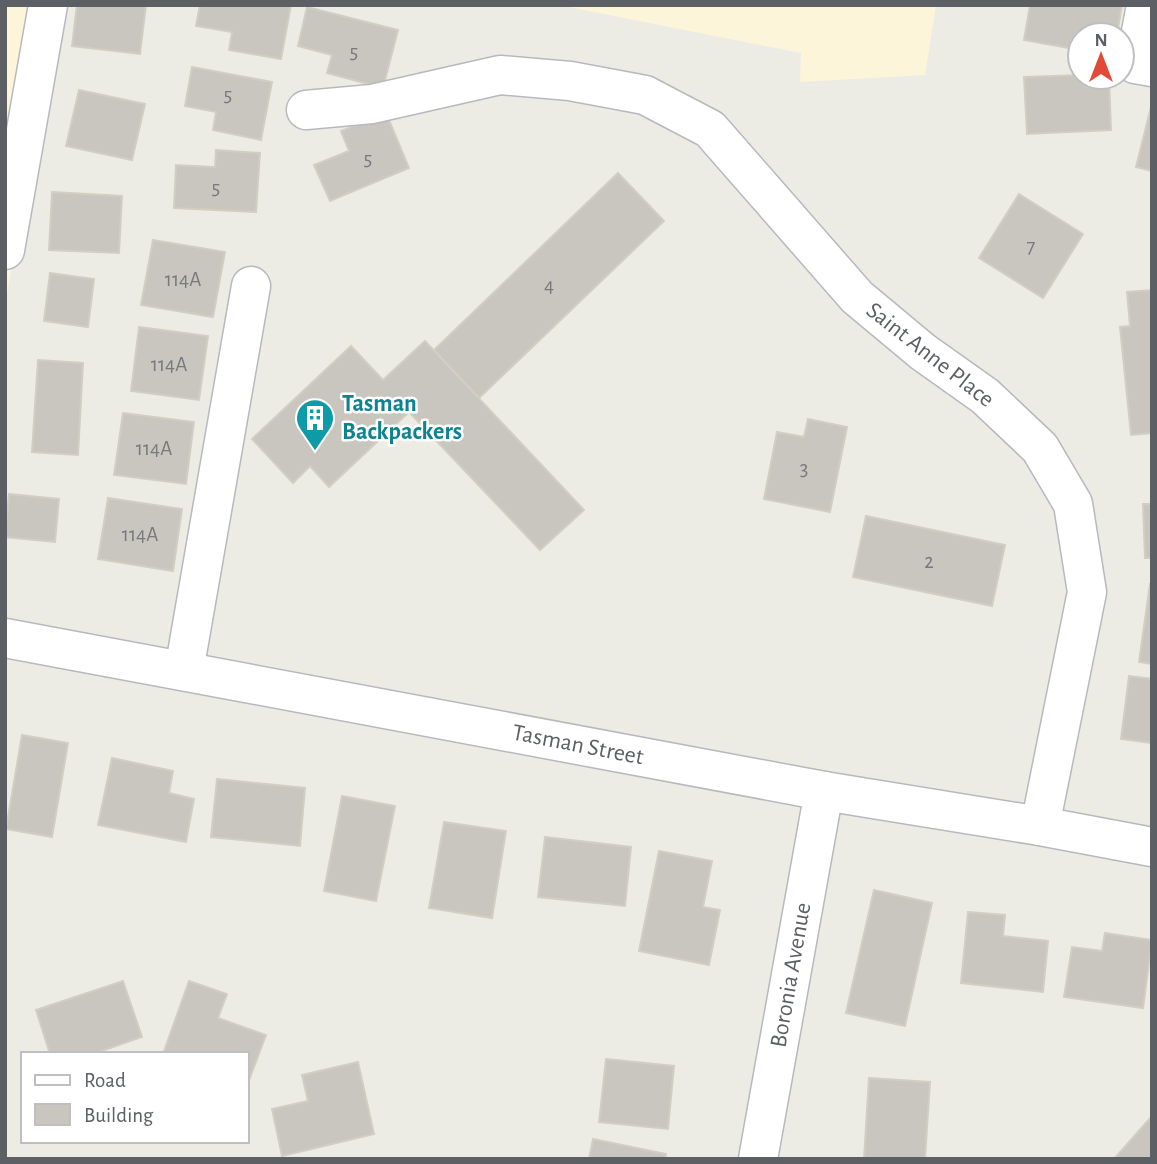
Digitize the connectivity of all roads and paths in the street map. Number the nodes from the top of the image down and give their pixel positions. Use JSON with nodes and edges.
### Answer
{"nodes":[{"id":1,"x":48,"y":5,"type":"edge"},
{"id":2,"x":1146,"y":5,"type":"edge"},
{"id":3,"x":1152,"y":67,"type":"edge"},
{"id":4,"x":306,"y":110,"type":"dead end"},
{"id":5,"x":5,"y":250,"type":"edge"},
{"id":6,"x":251,"y":286,"type":"dead end"},
{"id":7,"x":5,"y":638,"type":"edge"},
{"id":8,"x":184,"y":671,"type":"junction"},
{"id":9,"x":824,"y":791,"type":"junction"},
{"id":10,"x":1040,"y":826,"type":"junction"},
{"id":11,"x":1152,"y":848,"type":"edge"},
{"id":12,"x":758,"y":1159,"type":"edge"}],
"edges":[{"from":1,"to":5,"type":"street"},
{"from":2,"to":3,"type":"street"},
{"from":4,"to":10,"type":"street","name":"Saint Anne Place"},
{"from":6,"to":8,"type":"street"},
{"from":7,"to":8,"type":"street","name":"Tasman Street"},
{"from":8,"to":9,"type":"street","name":"Tasman Street"},
{"from":9,"to":10,"type":"street","name":"Tasman Street"},
{"from":9,"to":12,"type":"street","name":"Boronia Avenue"},
{"from":10,"to":11,"type":"street","name":"Tasman Street"}]}
